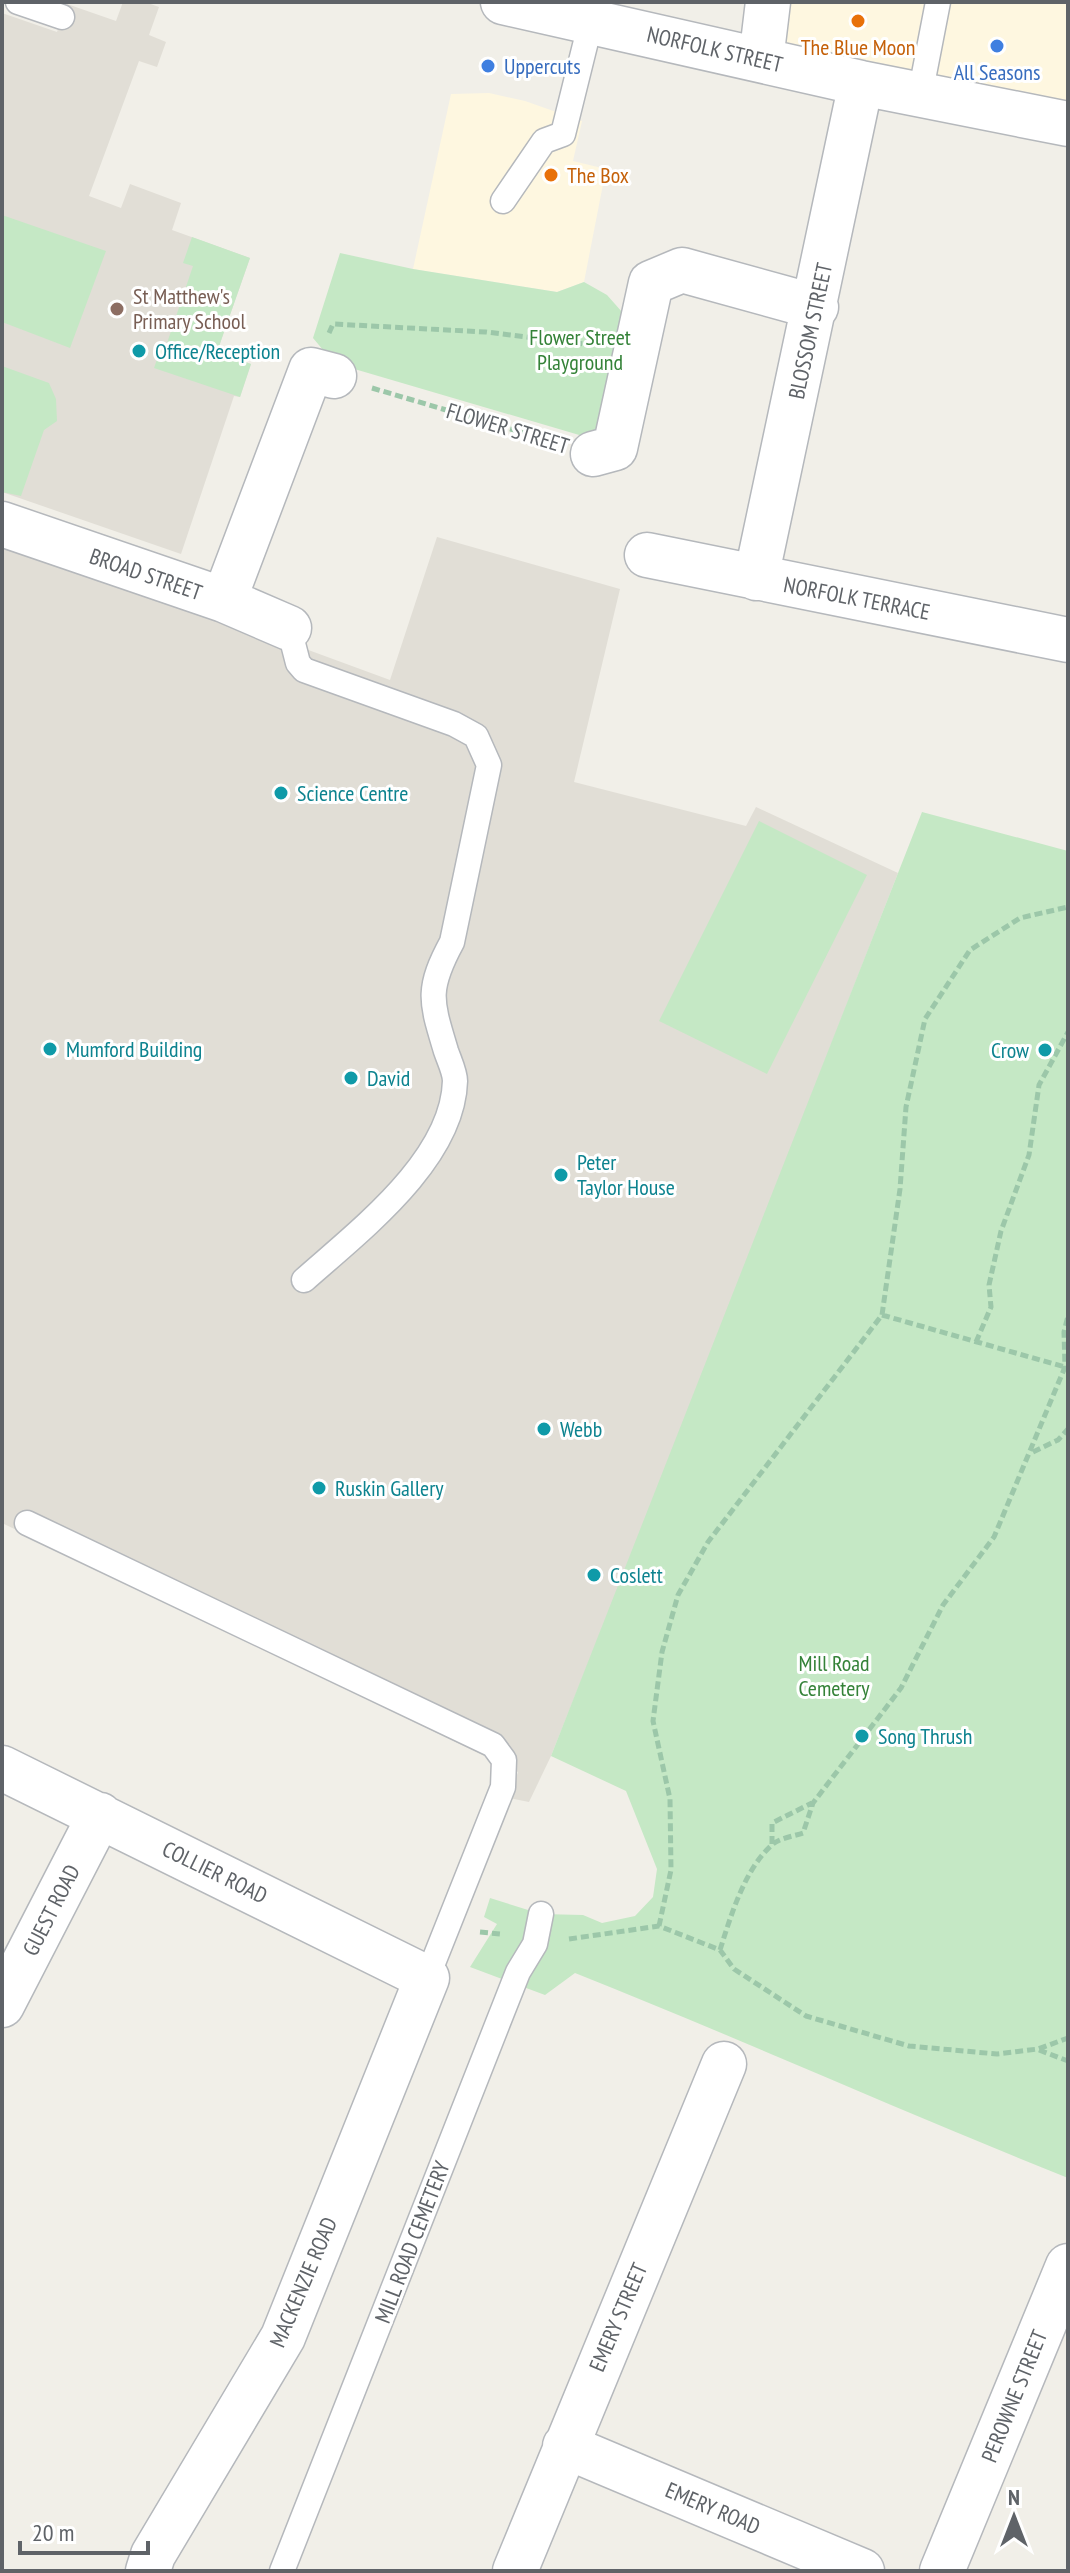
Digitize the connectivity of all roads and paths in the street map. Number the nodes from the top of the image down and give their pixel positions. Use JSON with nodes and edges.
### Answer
{"nodes":[{"id":1,"x":18,"y":2,"type":"edge"},
{"id":2,"x":503,"y":2,"type":"edge"},
{"id":3,"x":768,"y":2,"type":"edge"},
{"id":4,"x":938,"y":2,"type":"edge"},
{"id":5,"x":52,"y":10,"type":"edge"},
{"id":6,"x":591,"y":21,"type":"junction"},
{"id":7,"x":761,"y":60,"type":"junction"},
{"id":8,"x":861,"y":83,"type":"junction"},
{"id":9,"x":920,"y":95,"type":"junction"},
{"id":10,"x":1068,"y":124,"type":"edge"},
{"id":11,"x":503,"y":201,"type":"dead end"},
{"id":12,"x":816,"y":307,"type":"junction"},
{"id":13,"x":643,"y":320,"type":"junction"},
{"id":14,"x":323,"y":373,"type":"junction"},
{"id":15,"x":593,"y":454,"type":"joint"},
{"id":16,"x":2,"y":524,"type":"edge"},
{"id":17,"x":647,"y":555,"type":"dead end"},
{"id":18,"x":756,"y":578,"type":"junction"},
{"id":19,"x":224,"y":600,"type":"junction"},
{"id":20,"x":289,"y":628,"type":"joint"},
{"id":21,"x":1068,"y":640,"type":"edge"},
{"id":22,"x":1068,"y":907,"type":"edge"},
{"id":23,"x":1068,"y":1032,"type":"edge"},
{"id":24,"x":304,"y":1280,"type":"dead end"},
{"id":25,"x":882,"y":1315,"type":"junction"},
{"id":26,"x":1068,"y":1316,"type":"edge"},
{"id":27,"x":976,"y":1342,"type":"junction"},
{"id":28,"x":1067,"y":1367,"type":"edge"},
{"id":29,"x":1068,"y":1429,"type":"edge"},
{"id":30,"x":1032,"y":1452,"type":"junction"},
{"id":31,"x":27,"y":1523,"type":"dead end"},
{"id":32,"x":2,"y":1768,"type":"edge"},
{"id":33,"x":813,"y":1803,"type":"junction"},
{"id":34,"x":100,"y":1815,"type":"junction"},
{"id":35,"x":772,"y":1845,"type":"junction"},
{"id":36,"x":541,"y":1914,"type":"dead end"},
{"id":37,"x":659,"y":1926,"type":"junction"},
{"id":38,"x":535,"y":1944,"type":"junction"},
{"id":39,"x":720,"y":1950,"type":"junction"},
{"id":40,"x":427,"y":1978,"type":"junction"},
{"id":41,"x":2,"y":2005,"type":"edge"},
{"id":42,"x":1068,"y":2038,"type":"edge"},
{"id":43,"x":1038,"y":2049,"type":"junction"},
{"id":44,"x":1068,"y":2061,"type":"edge"},
{"id":45,"x":724,"y":2064,"type":"dead end"},
{"id":46,"x":1068,"y":2266,"type":"edge"},
{"id":47,"x":565,"y":2446,"type":"junction"},
{"id":48,"x":148,"y":2571,"type":"edge"},
{"id":49,"x":282,"y":2571,"type":"edge"},
{"id":50,"x":515,"y":2571,"type":"edge"},
{"id":51,"x":862,"y":2571,"type":"edge"},
{"id":52,"x":942,"y":2571,"type":"edge"}],
"edges":[{"from":1,"to":5,"type":"lane"},
{"from":2,"to":6,"type":"street","name":"NORFOLK STREET"},
{"from":3,"to":7,"type":"street"},
{"from":4,"to":9,"type":"lane"},
{"from":6,"to":7,"type":"street","name":"NORFOLK STREET"},
{"from":6,"to":11,"type":"lane"},
{"from":7,"to":8,"type":"street","name":"NORFOLK STREET"},
{"from":8,"to":9,"type":"street","name":"NORFOLK STREET"},
{"from":8,"to":12,"type":"street","name":"BLOSSOM STREET"},
{"from":9,"to":10,"type":"street","name":"NORFOLK STREET"},
{"from":12,"to":13,"type":"street","name":"FLOWER STREET"},
{"from":12,"to":18,"type":"street","name":"BLOSSOM STREET"},
{"from":13,"to":14,"type":"path"},
{"from":13,"to":15,"type":"street","name":"FLOWER STREET"},
{"from":14,"to":15,"type":"path","name":"FLOWER STREET"},
{"from":14,"to":19,"type":"street"},
{"from":16,"to":19,"type":"street","name":"BROAD STREET"},
{"from":17,"to":18,"type":"street","name":"NORFOLK TERRACE"},
{"from":18,"to":21,"type":"street","name":"NORFOLK TERRACE"},
{"from":19,"to":20,"type":"street","name":"BROAD STREET"},
{"from":20,"to":24,"type":"lane"},
{"from":22,"to":25,"type":"path"},
{"from":23,"to":27,"type":"path"},
{"from":25,"to":27,"type":"path"},
{"from":25,"to":37,"type":"path"},
{"from":26,"to":28,"type":"path"},
{"from":27,"to":28,"type":"path"},
{"from":28,"to":30,"type":"path"},
{"from":29,"to":30,"type":"path"},
{"from":30,"to":33,"type":"path"},
{"from":31,"to":40,"type":"lane"},
{"from":32,"to":34,"type":"street","name":"COLLIER ROAD"},
{"from":33,"to":35,"type":"path"},
{"from":33,"to":35,"type":"path"},
{"from":34,"to":40,"type":"street","name":"COLLIER ROAD"},
{"from":34,"to":41,"type":"street","name":"GUEST ROAD"},
{"from":35,"to":39,"type":"path"},
{"from":36,"to":38,"type":"lane","name":"MILL ROAD CEMETERY"},
{"from":37,"to":38,"type":"path"},
{"from":37,"to":39,"type":"path"},
{"from":38,"to":49,"type":"lane","name":"MILL ROAD CEMETERY"},
{"from":39,"to":43,"type":"path"},
{"from":40,"to":48,"type":"street","name":"MACKENZIE ROAD"},
{"from":42,"to":43,"type":"path"},
{"from":43,"to":44,"type":"path"},
{"from":45,"to":47,"type":"street","name":"EMERY STREET"},
{"from":46,"to":52,"type":"street","name":"PEROWNE STREET"},
{"from":47,"to":50,"type":"street","name":"EMERY STREET"},
{"from":47,"to":51,"type":"street","name":"EMERY ROAD"}]}
